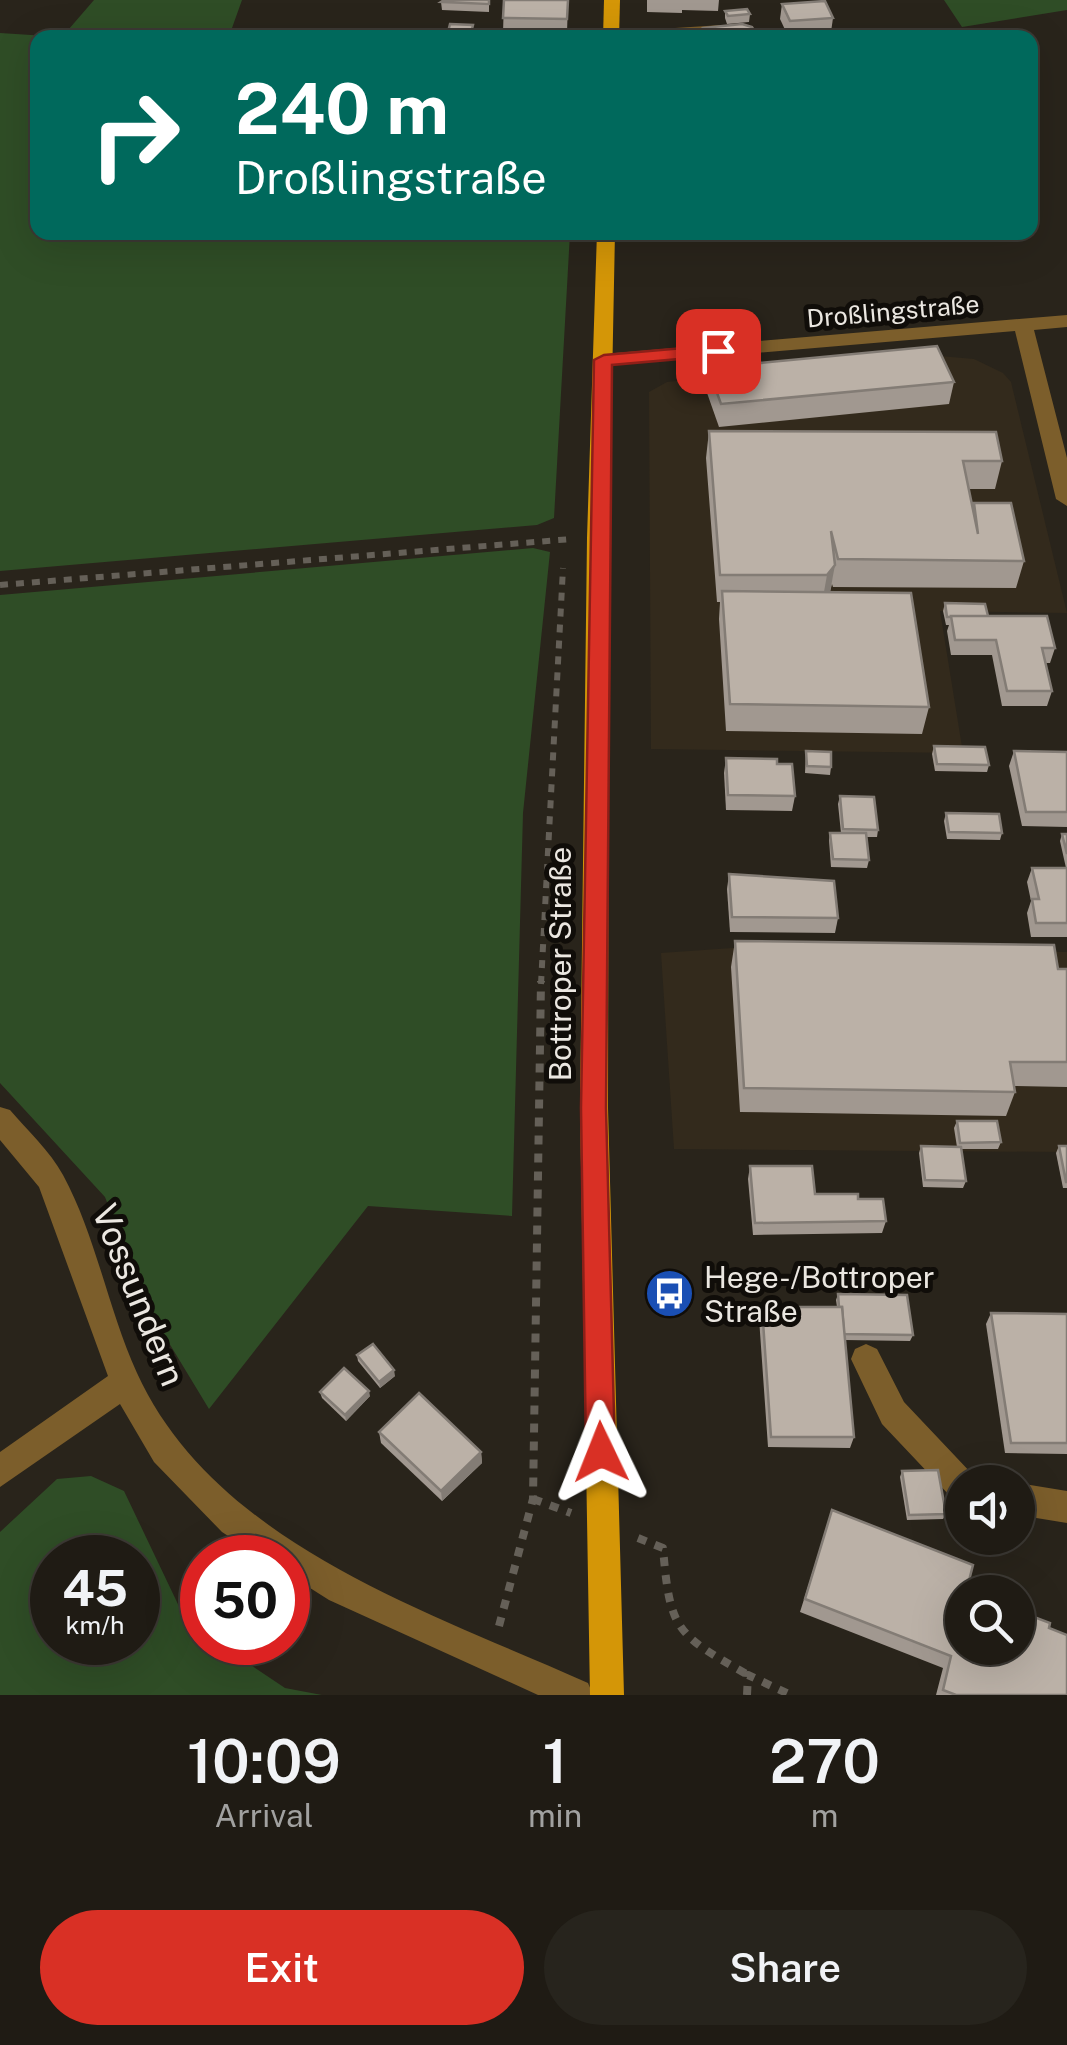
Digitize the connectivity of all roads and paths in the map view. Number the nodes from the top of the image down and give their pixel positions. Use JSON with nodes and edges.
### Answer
{"nodes":[{"id":1,"x":612,"y":0,"type":"edge"},
{"id":2,"x":608,"y":30,"type":"edge"},
{"id":3,"x":606,"y":240,"type":"edge"},
{"id":4,"x":1067,"y":322,"type":"edge"},
{"id":5,"x":1024,"y":326,"type":"junction"},
{"id":6,"x":604,"y":360,"type":"junction"},
{"id":7,"x":1067,"y":499,"type":"edge"},
{"id":8,"x":566,"y":520,"type":"dead end"},
{"id":9,"x":598,"y":538,"type":"junction"},
{"id":10,"x":564,"y":540,"type":"junction"},
{"id":11,"x":0,"y":586,"type":"edge"},
{"id":12,"x":0,"y":1119,"type":"edge"},
{"id":13,"x":866,"y":1359,"type":"dead end"},
{"id":14,"x":124,"y":1382,"type":"junction"},
{"id":15,"x":945,"y":1469,"type":"edge"},
{"id":16,"x":0,"y":1471,"type":"edge"},
{"id":17,"x":532,"y":1499,"type":"junction"},
{"id":18,"x":1035,"y":1502,"type":"edge"},
{"id":19,"x":1067,"y":1508,"type":"edge"},
{"id":20,"x":602,"y":1525,"type":"junction"},
{"id":21,"x":491,"y":1656,"type":"junction"},
{"id":22,"x":748,"y":1675,"type":"junction"},
{"id":23,"x":576,"y":1695,"type":"edge"},
{"id":24,"x":607,"y":1695,"type":"edge"},
{"id":25,"x":747,"y":1695,"type":"edge"},
{"id":26,"x":792,"y":1695,"type":"edge"}],
"edges":[{"from":1,"to":2,"type":"main road"},
{"from":3,"to":6,"type":"main road","name":"Bottroper Straße"},
{"from":4,"to":5,"type":"street","name":"Droßlingstraße"},
{"from":5,"to":6,"type":"street","name":"Droßlingstraße"},
{"from":5,"to":7,"type":"street"},
{"from":6,"to":9,"type":"main road","name":"Bottroper Straße"},
{"from":8,"to":10,"type":"path"},
{"from":9,"to":10,"type":"path"},
{"from":9,"to":20,"type":"main road","name":"Bottroper Straße"},
{"from":10,"to":11,"type":"path"},
{"from":10,"to":17,"type":"path"},
{"from":12,"to":14,"type":"street","name":"Vossundern"},
{"from":13,"to":15,"type":"street"},
{"from":14,"to":16,"type":"street"},
{"from":14,"to":21,"type":"street","name":"Vossundern"},
{"from":17,"to":20,"type":"path"},
{"from":17,"to":21,"type":"path"},
{"from":18,"to":19,"type":"street"},
{"from":20,"to":22,"type":"path"},
{"from":20,"to":24,"type":"main road","name":"Bottroper Straße"},
{"from":21,"to":23,"type":"street","name":"Vossundern"},
{"from":22,"to":25,"type":"path"},
{"from":22,"to":26,"type":"path"}]}
